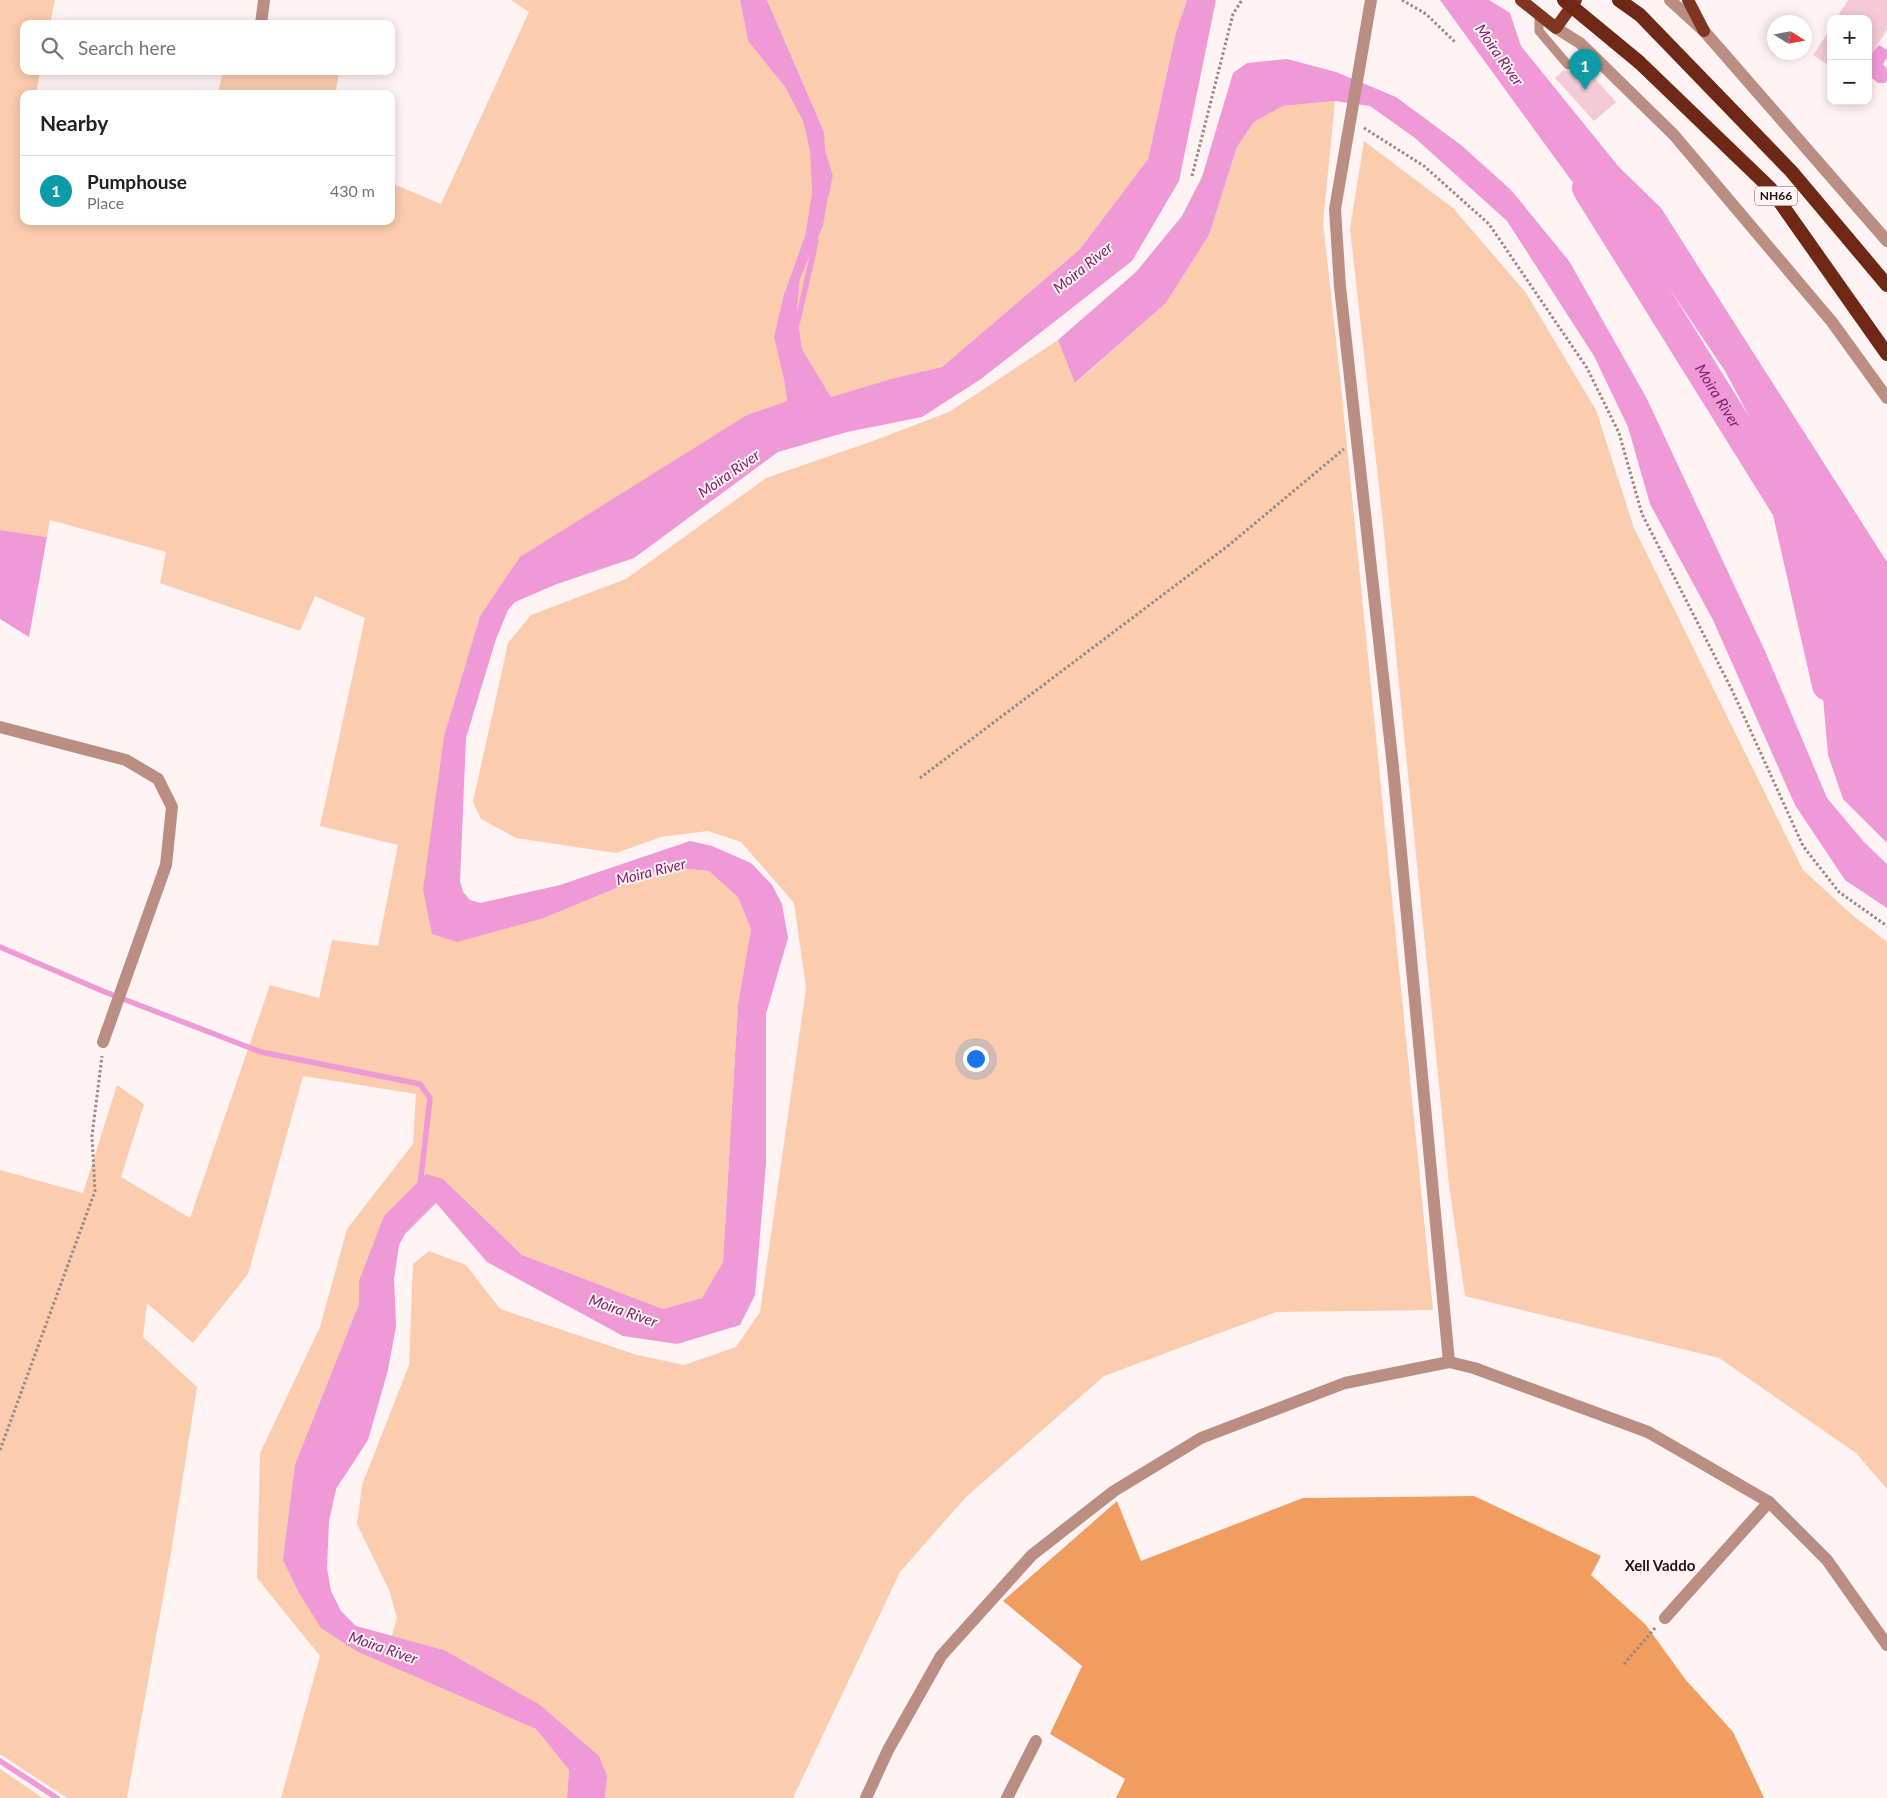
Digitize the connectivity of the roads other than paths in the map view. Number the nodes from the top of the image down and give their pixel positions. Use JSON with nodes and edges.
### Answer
{"nodes":[{"id":1,"x":264,"y":0,"type":"edge"},
{"id":2,"x":1371,"y":0,"type":"edge"},
{"id":3,"x":1521,"y":0,"type":"edge"},
{"id":4,"x":1564,"y":0,"type":"edge"},
{"id":5,"x":1576,"y":0,"type":"edge"},
{"id":6,"x":1619,"y":0,"type":"edge"},
{"id":7,"x":1670,"y":0,"type":"edge"},
{"id":8,"x":1688,"y":0,"type":"edge"},
{"id":9,"x":1539,"y":14,"type":"junction"},
{"id":10,"x":261,"y":20,"type":"edge"},
{"id":11,"x":1556,"y":28,"type":"junction"},
{"id":12,"x":1704,"y":32,"type":"junction"},
{"id":13,"x":1568,"y":66,"type":"dead end"},
{"id":14,"x":1887,"y":241,"type":"edge"},
{"id":15,"x":1887,"y":285,"type":"edge"},
{"id":16,"x":1887,"y":354,"type":"edge"},
{"id":17,"x":1887,"y":398,"type":"edge"},
{"id":18,"x":0,"y":727,"type":"edge"},
{"id":19,"x":103,"y":1042,"type":"road end"},
{"id":20,"x":1449,"y":1362,"type":"junction"},
{"id":21,"x":1769,"y":1502,"type":"junction"},
{"id":22,"x":1664,"y":1618,"type":"road end"},
{"id":23,"x":1887,"y":1645,"type":"edge"},
{"id":24,"x":1036,"y":1742,"type":"dead end"},
{"id":25,"x":866,"y":1798,"type":"edge"},
{"id":26,"x":1007,"y":1798,"type":"edge"}],
"edges":[{"from":1,"to":10,"type":"street"},
{"from":2,"to":20,"type":"street"},
{"from":3,"to":9,"type":"main road"},
{"from":4,"to":16,"type":"highway","number":"NH66","bridge":true},
{"from":5,"to":11,"type":"main road"},
{"from":6,"to":15,"type":"highway","number":"NH66"},
{"from":7,"to":12,"type":"street"},
{"from":8,"to":12,"type":"main road"},
{"from":9,"to":11,"type":"main road"},
{"from":9,"to":13,"type":"lane"},
{"from":11,"to":17,"type":"street"},
{"from":12,"to":14,"type":"street"},
{"from":18,"to":19,"type":"street"},
{"from":20,"to":21,"type":"street"},
{"from":20,"to":25,"type":"street"},
{"from":21,"to":22,"type":"street"},
{"from":21,"to":23,"type":"street"},
{"from":24,"to":26,"type":"street"}]}
